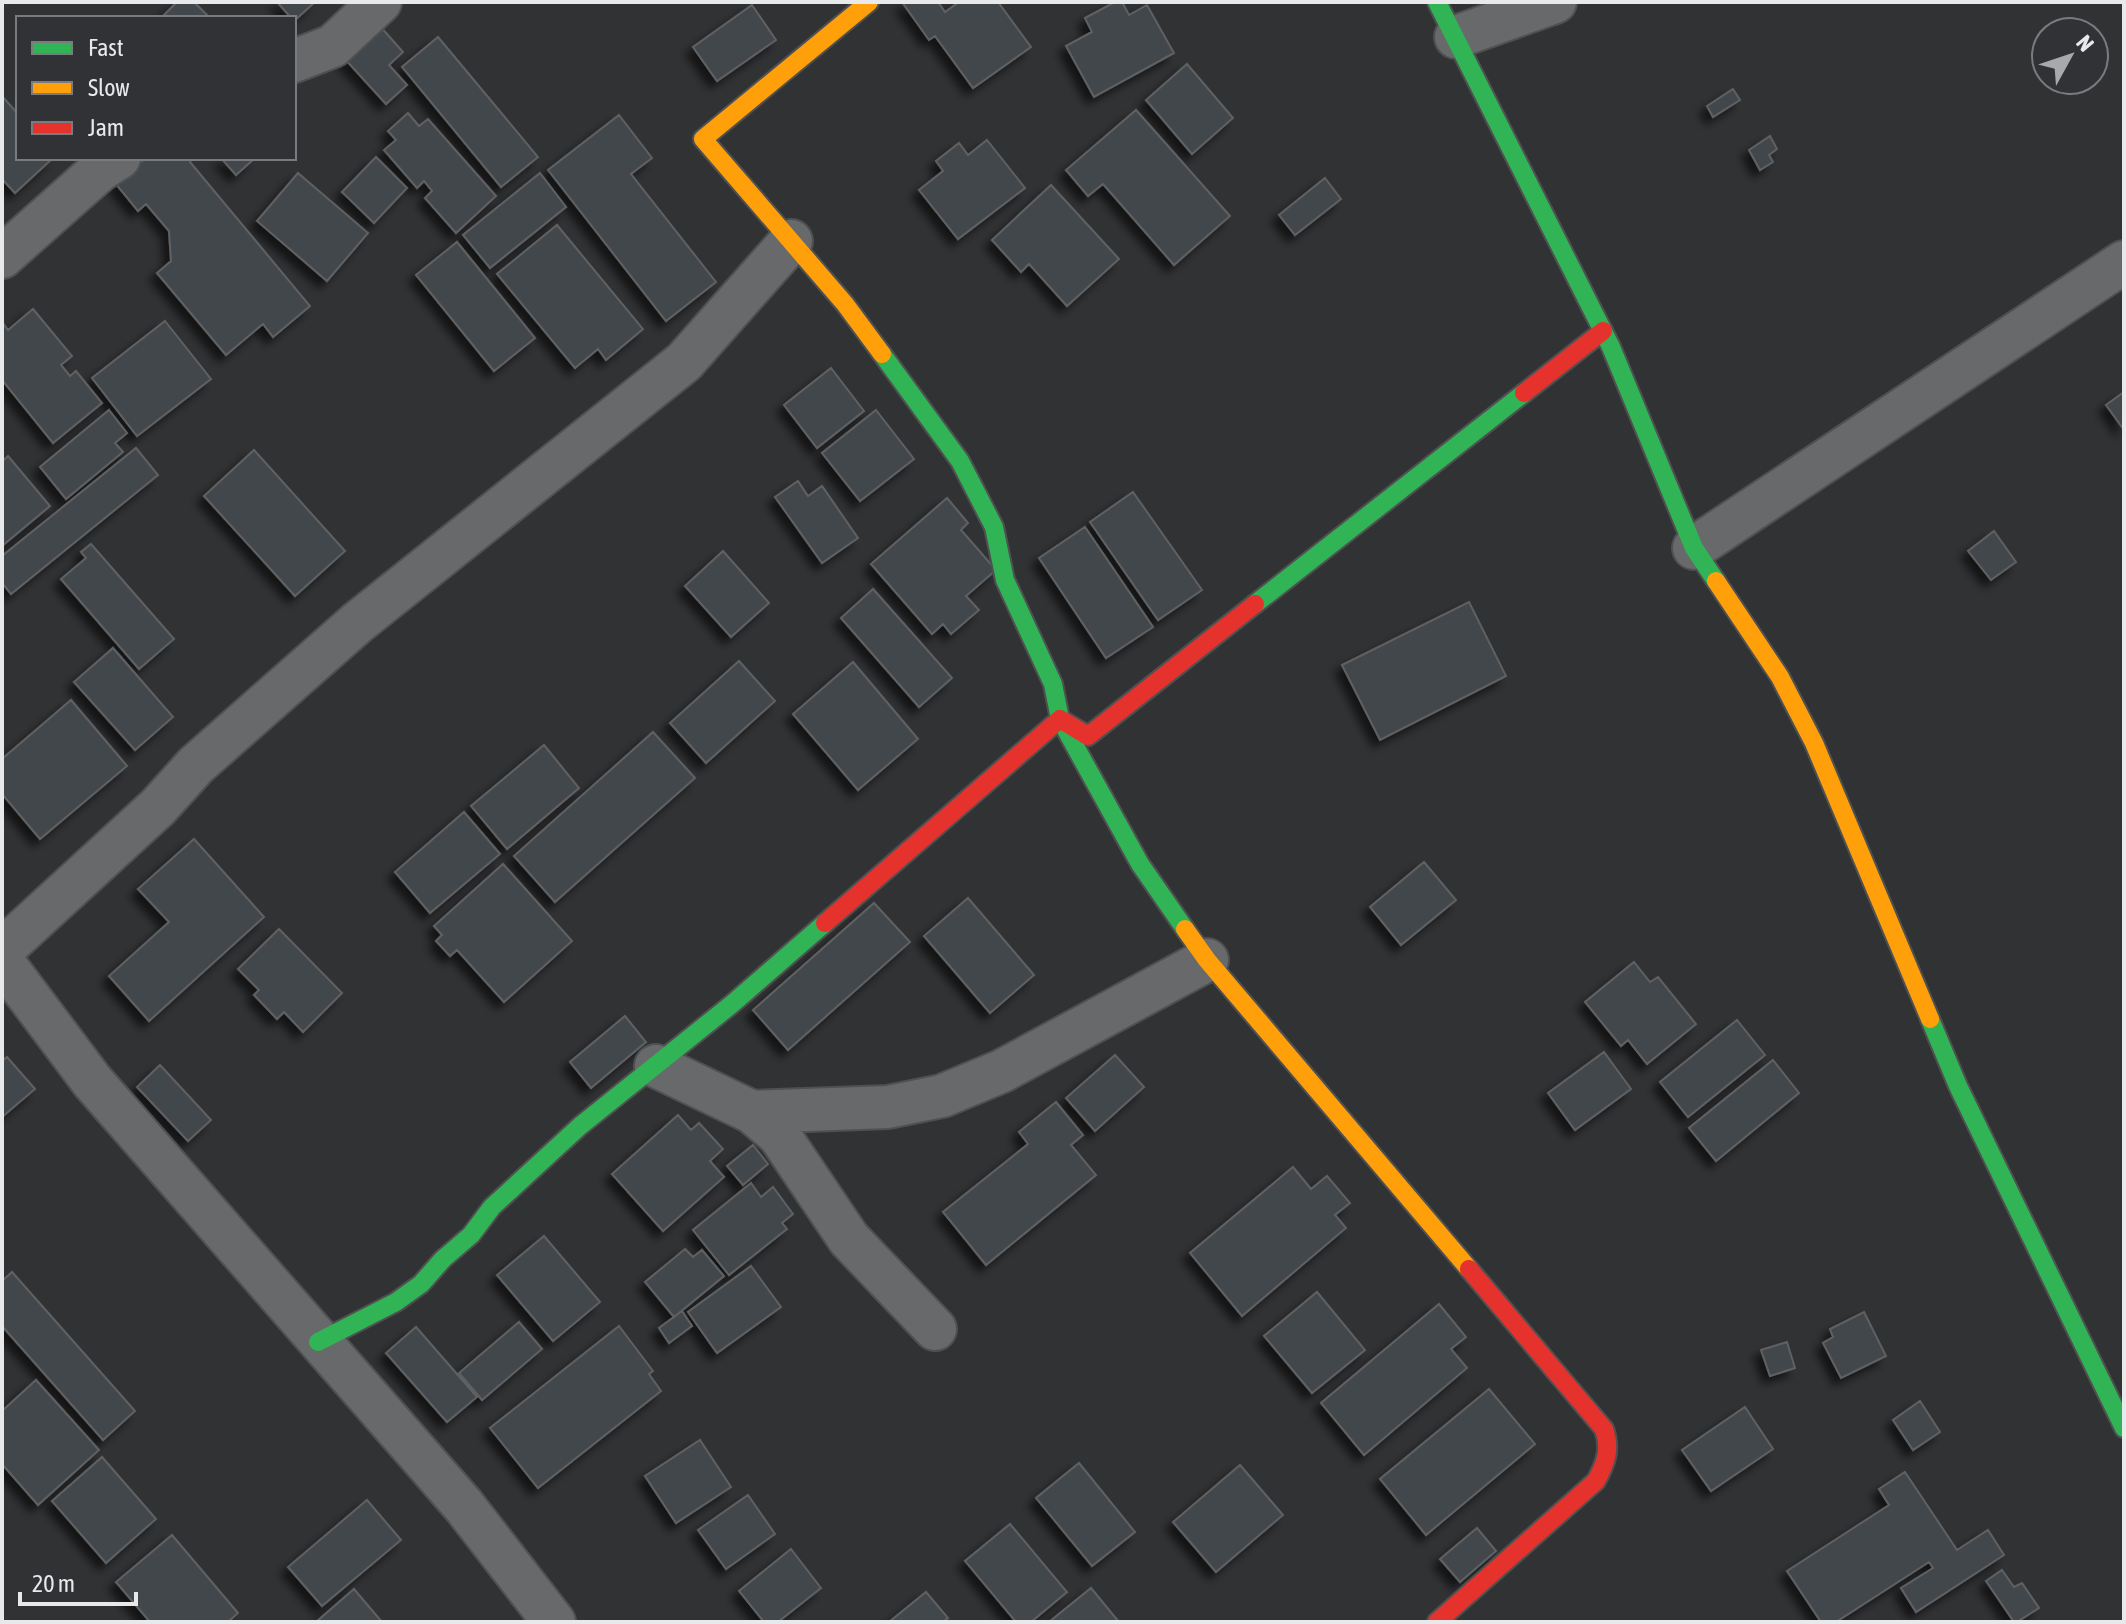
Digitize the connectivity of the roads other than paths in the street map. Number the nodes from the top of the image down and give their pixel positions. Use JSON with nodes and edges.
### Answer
{"nodes":[{"id":1,"x":380,"y":2,"type":"edge"},
{"id":2,"x":869,"y":2,"type":"edge"},
{"id":3,"x":1555,"y":2,"type":"edge"},
{"id":4,"x":1446,"y":20,"type":"edge"},
{"id":5,"x":296,"y":60,"type":"edge"},
{"id":6,"x":116,"y":160,"type":"edge"},
{"id":7,"x":791,"y":241,"type":"junction"},
{"id":8,"x":2,"y":257,"type":"edge"},
{"id":9,"x":2124,"y":262,"type":"edge"},
{"id":10,"x":1603,"y":331,"type":"junction"},
{"id":11,"x":1694,"y":548,"type":"junction"},
{"id":12,"x":1060,"y":719,"type":"junction"},
{"id":13,"x":2,"y":950,"type":"edge"},
{"id":14,"x":1207,"y":960,"type":"junction"},
{"id":15,"x":2,"y":961,"type":"edge"},
{"id":16,"x":656,"y":1066,"type":"junction"},
{"id":17,"x":752,"y":1112,"type":"junction"},
{"id":18,"x":935,"y":1329,"type":"dead end"},
{"id":19,"x":318,"y":1342,"type":"junction"},
{"id":20,"x":2124,"y":1428,"type":"edge"},
{"id":21,"x":554,"y":1622,"type":"edge"},
{"id":22,"x":1437,"y":1622,"type":"edge"}],
"edges":[{"from":1,"to":5,"type":"street"},
{"from":2,"to":7,"type":"street"},
{"from":3,"to":4,"type":"street"},
{"from":4,"to":10,"type":"street"},
{"from":6,"to":8,"type":"street"},
{"from":7,"to":12,"type":"street"},
{"from":7,"to":13,"type":"street"},
{"from":9,"to":11,"type":"street"},
{"from":10,"to":11,"type":"street"},
{"from":10,"to":12,"type":"street"},
{"from":11,"to":20,"type":"street"},
{"from":12,"to":14,"type":"street"},
{"from":12,"to":16,"type":"street"},
{"from":14,"to":17,"type":"street"},
{"from":14,"to":22,"type":"street"},
{"from":15,"to":19,"type":"street"},
{"from":16,"to":17,"type":"street"},
{"from":16,"to":19,"type":"street"},
{"from":17,"to":18,"type":"street"},
{"from":19,"to":21,"type":"street"}]}
